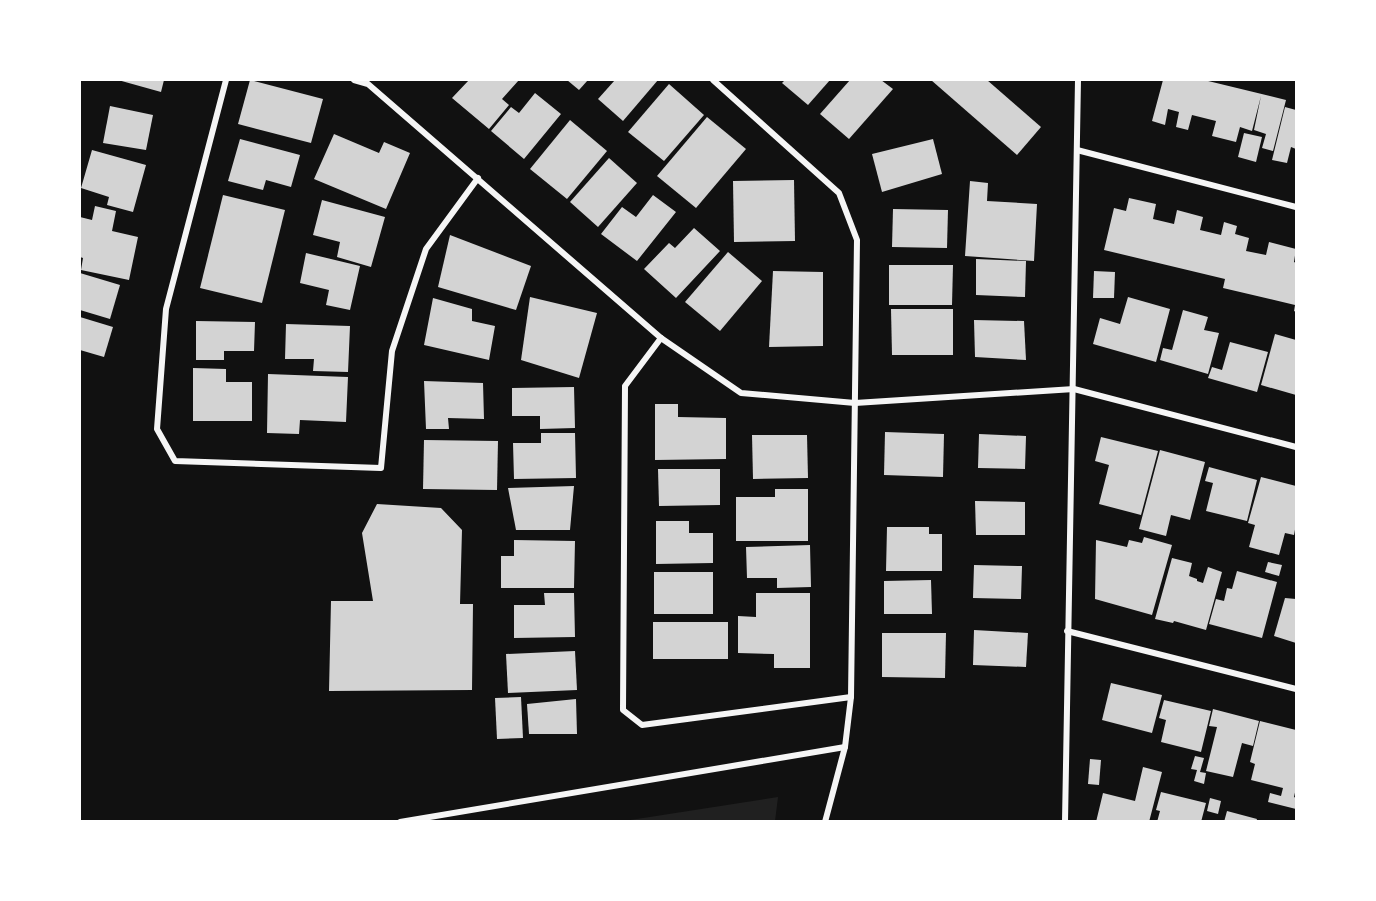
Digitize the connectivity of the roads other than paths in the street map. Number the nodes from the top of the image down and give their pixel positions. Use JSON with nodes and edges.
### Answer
{"nodes":[{"id":1,"x":226,"y":80,"type":"edge"},
{"id":2,"x":354,"y":80,"type":"edge"},
{"id":3,"x":713,"y":80,"type":"edge"},
{"id":4,"x":1078,"y":80,"type":"edge"},
{"id":5,"x":1077,"y":150,"type":"junction"},
{"id":6,"x":478,"y":177,"type":"junction"},
{"id":7,"x":1296,"y":207,"type":"edge"},
{"id":8,"x":660,"y":338,"type":"junction"},
{"id":9,"x":1074,"y":389,"type":"junction"},
{"id":10,"x":855,"y":403,"type":"junction"},
{"id":11,"x":1296,"y":447,"type":"edge"},
{"id":12,"x":1067,"y":630,"type":"junction"},
{"id":13,"x":1296,"y":689,"type":"edge"},
{"id":14,"x":851,"y":697,"type":"junction"},
{"id":15,"x":845,"y":747,"type":"junction"},
{"id":16,"x":400,"y":822,"type":"edge"},
{"id":17,"x":825,"y":822,"type":"edge"},
{"id":18,"x":1065,"y":822,"type":"edge"}],
"edges":[{"from":1,"to":6,"type":"street"},
{"from":2,"to":6,"type":"street"},
{"from":3,"to":10,"type":"street"},
{"from":4,"to":5,"type":"street"},
{"from":5,"to":7,"type":"street"},
{"from":5,"to":9,"type":"street"},
{"from":6,"to":8,"type":"street"},
{"from":8,"to":10,"type":"street"},
{"from":8,"to":14,"type":"street"},
{"from":9,"to":10,"type":"street"},
{"from":9,"to":11,"type":"street"},
{"from":9,"to":12,"type":"street"},
{"from":10,"to":14,"type":"street"},
{"from":12,"to":13,"type":"street"},
{"from":12,"to":18,"type":"street"},
{"from":14,"to":15,"type":"street"},
{"from":15,"to":16,"type":"street"},
{"from":15,"to":17,"type":"street"}]}
